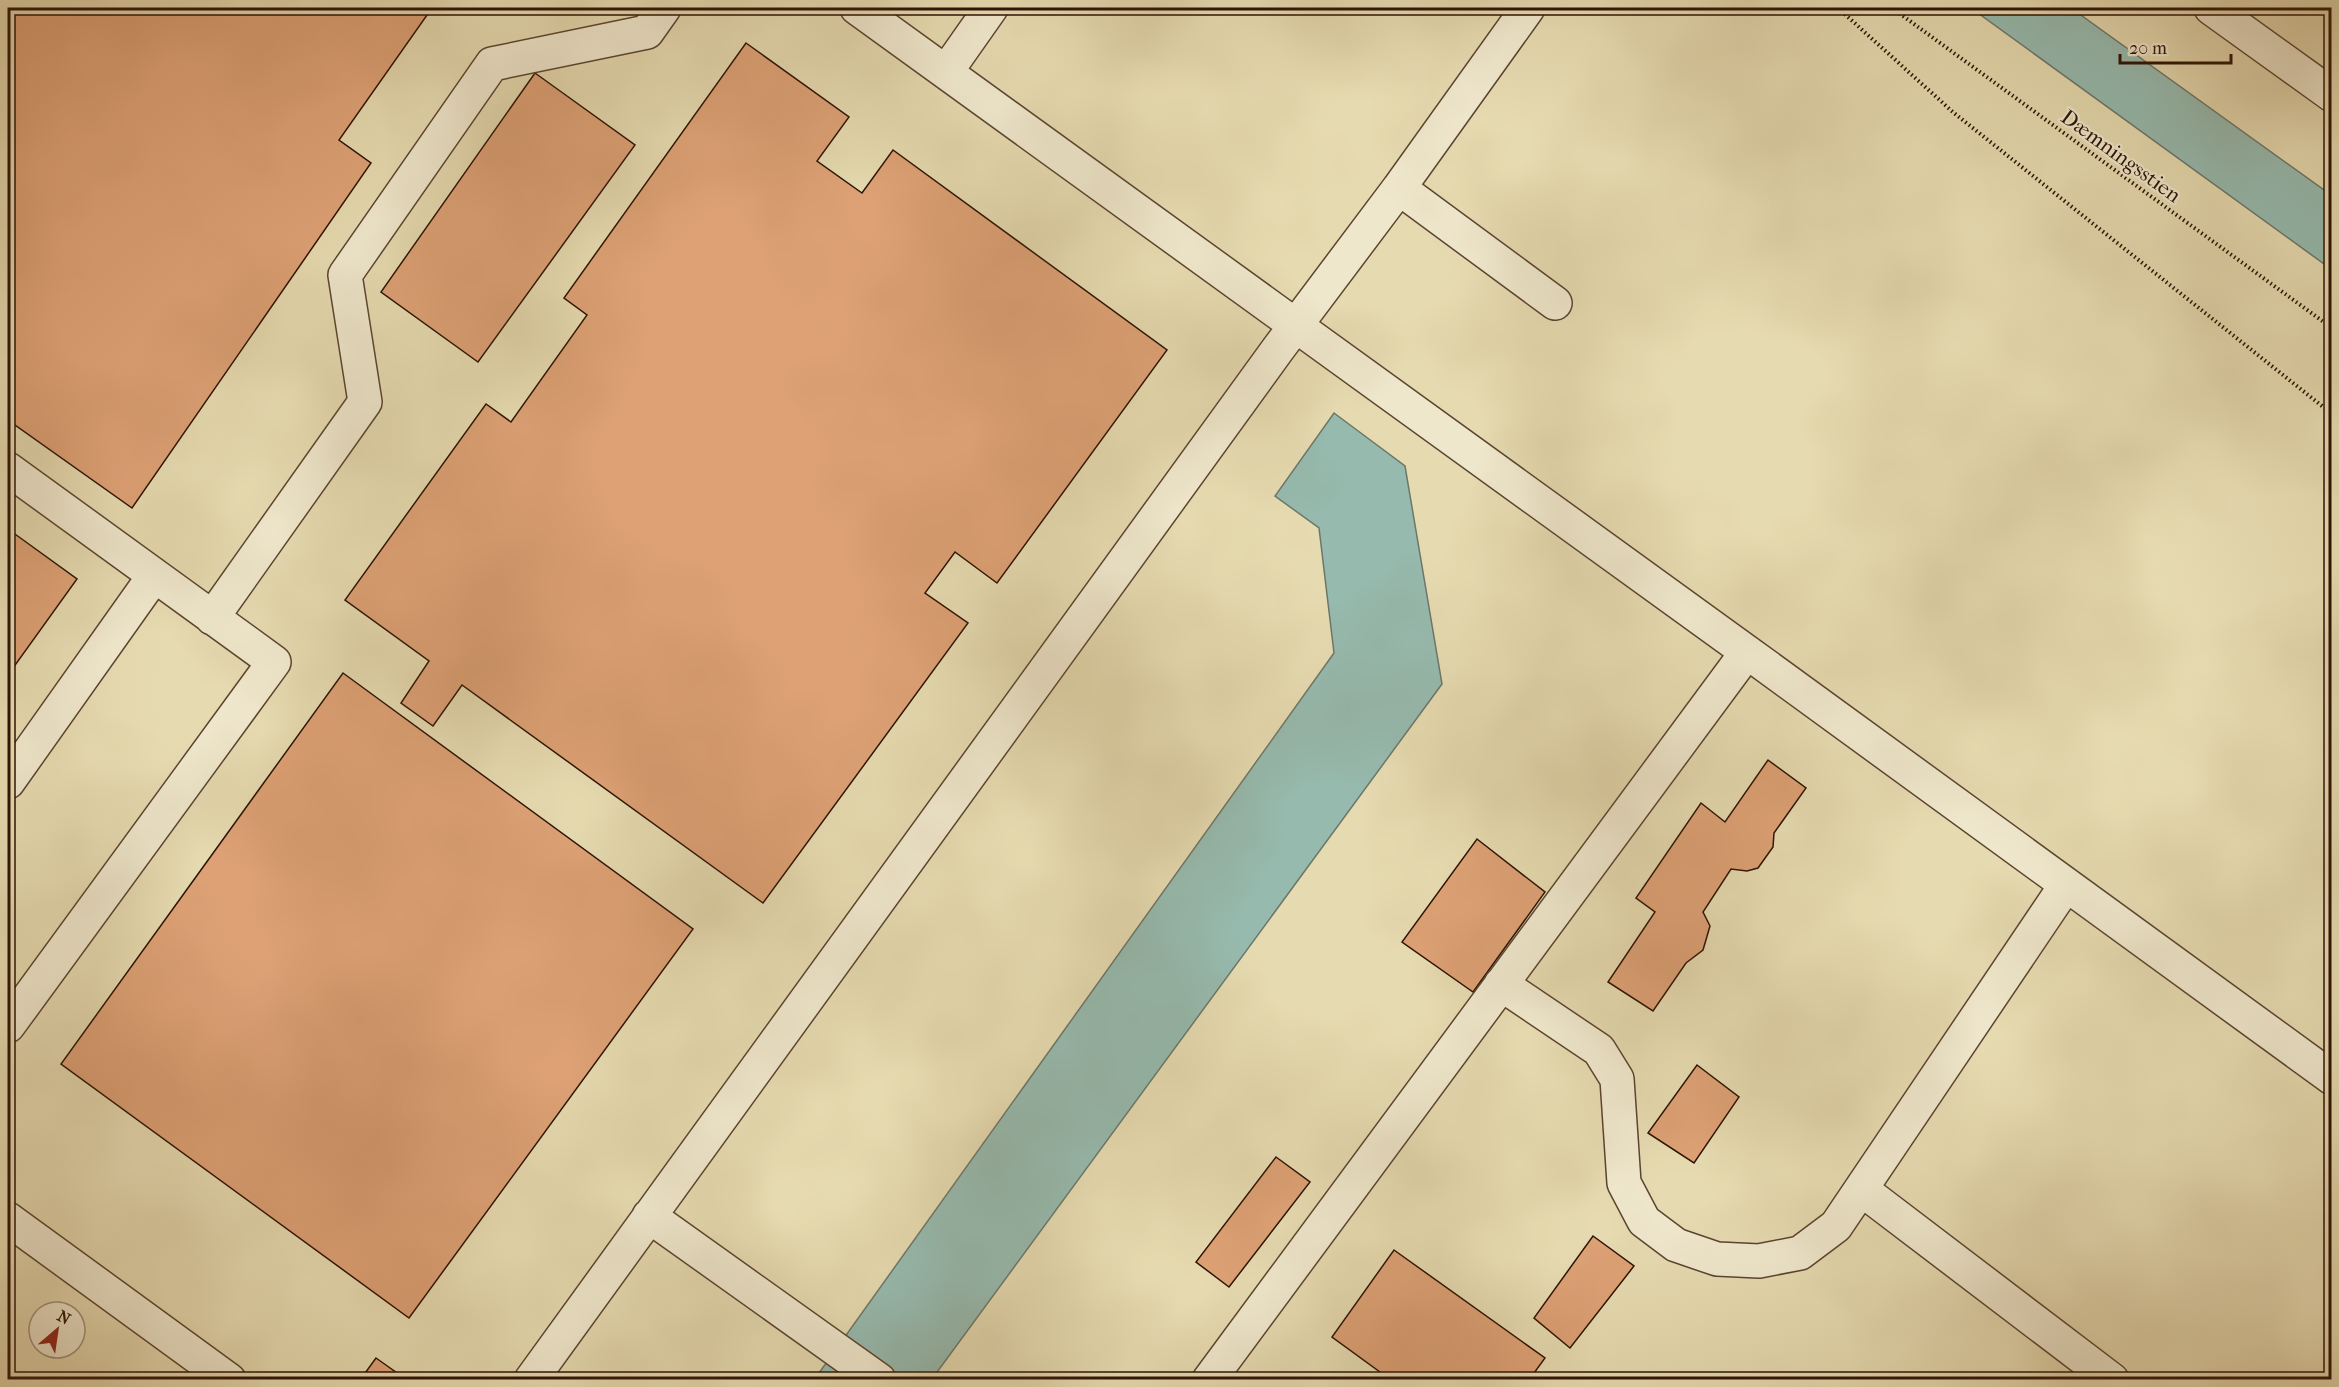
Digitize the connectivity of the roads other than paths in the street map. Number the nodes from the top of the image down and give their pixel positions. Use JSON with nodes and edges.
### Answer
{"nodes":[{"id":1,"x":664,"y":8,"type":"edge"},
{"id":2,"x":857,"y":8,"type":"edge"},
{"id":3,"x":991,"y":8,"type":"edge"},
{"id":4,"x":1528,"y":8,"type":"edge"},
{"id":5,"x":2211,"y":8,"type":"edge"},
{"id":6,"x":946,"y":72,"type":"junction"},
{"id":7,"x":2331,"y":95,"type":"edge"},
{"id":8,"x":1399,"y":188,"type":"junction"},
{"id":9,"x":1555,"y":303,"type":"dead end"},
{"id":10,"x":1296,"y":325,"type":"junction"},
{"id":11,"x":8,"y":469,"type":"edge"},
{"id":12,"x":154,"y":576,"type":"junction"},
{"id":13,"x":212,"y":618,"type":"junction"},
{"id":14,"x":1747,"y":652,"type":"junction"},
{"id":15,"x":8,"y":783,"type":"edge"},
{"id":16,"x":2066,"y":885,"type":"junction"},
{"id":17,"x":1501,"y":984,"type":"junction"},
{"id":18,"x":8,"y":1026,"type":"edge"},
{"id":19,"x":2331,"y":1078,"type":"edge"},
{"id":20,"x":1861,"y":1189,"type":"junction"},
{"id":21,"x":649,"y":1216,"type":"junction"},
{"id":22,"x":8,"y":1219,"type":"edge"},
{"id":23,"x":229,"y":1380,"type":"edge"},
{"id":24,"x":531,"y":1380,"type":"edge"},
{"id":25,"x":879,"y":1380,"type":"edge"},
{"id":26,"x":1209,"y":1380,"type":"edge"},
{"id":27,"x":2112,"y":1380,"type":"edge"}],
"edges":[{"from":1,"to":13,"type":"street"},
{"from":2,"to":6,"type":"street"},
{"from":3,"to":6,"type":"street"},
{"from":4,"to":8,"type":"street"},
{"from":5,"to":7,"type":"street"},
{"from":6,"to":10,"type":"street"},
{"from":8,"to":9,"type":"street"},
{"from":8,"to":10,"type":"street"},
{"from":10,"to":14,"type":"street"},
{"from":10,"to":21,"type":"street"},
{"from":11,"to":12,"type":"street"},
{"from":12,"to":13,"type":"street"},
{"from":12,"to":15,"type":"street"},
{"from":13,"to":18,"type":"street"},
{"from":14,"to":16,"type":"street"},
{"from":14,"to":17,"type":"street"},
{"from":16,"to":19,"type":"street"},
{"from":16,"to":20,"type":"street"},
{"from":17,"to":20,"type":"street"},
{"from":17,"to":26,"type":"street"},
{"from":20,"to":27,"type":"street"},
{"from":21,"to":24,"type":"street"},
{"from":21,"to":25,"type":"street"},
{"from":22,"to":23,"type":"street"}]}
